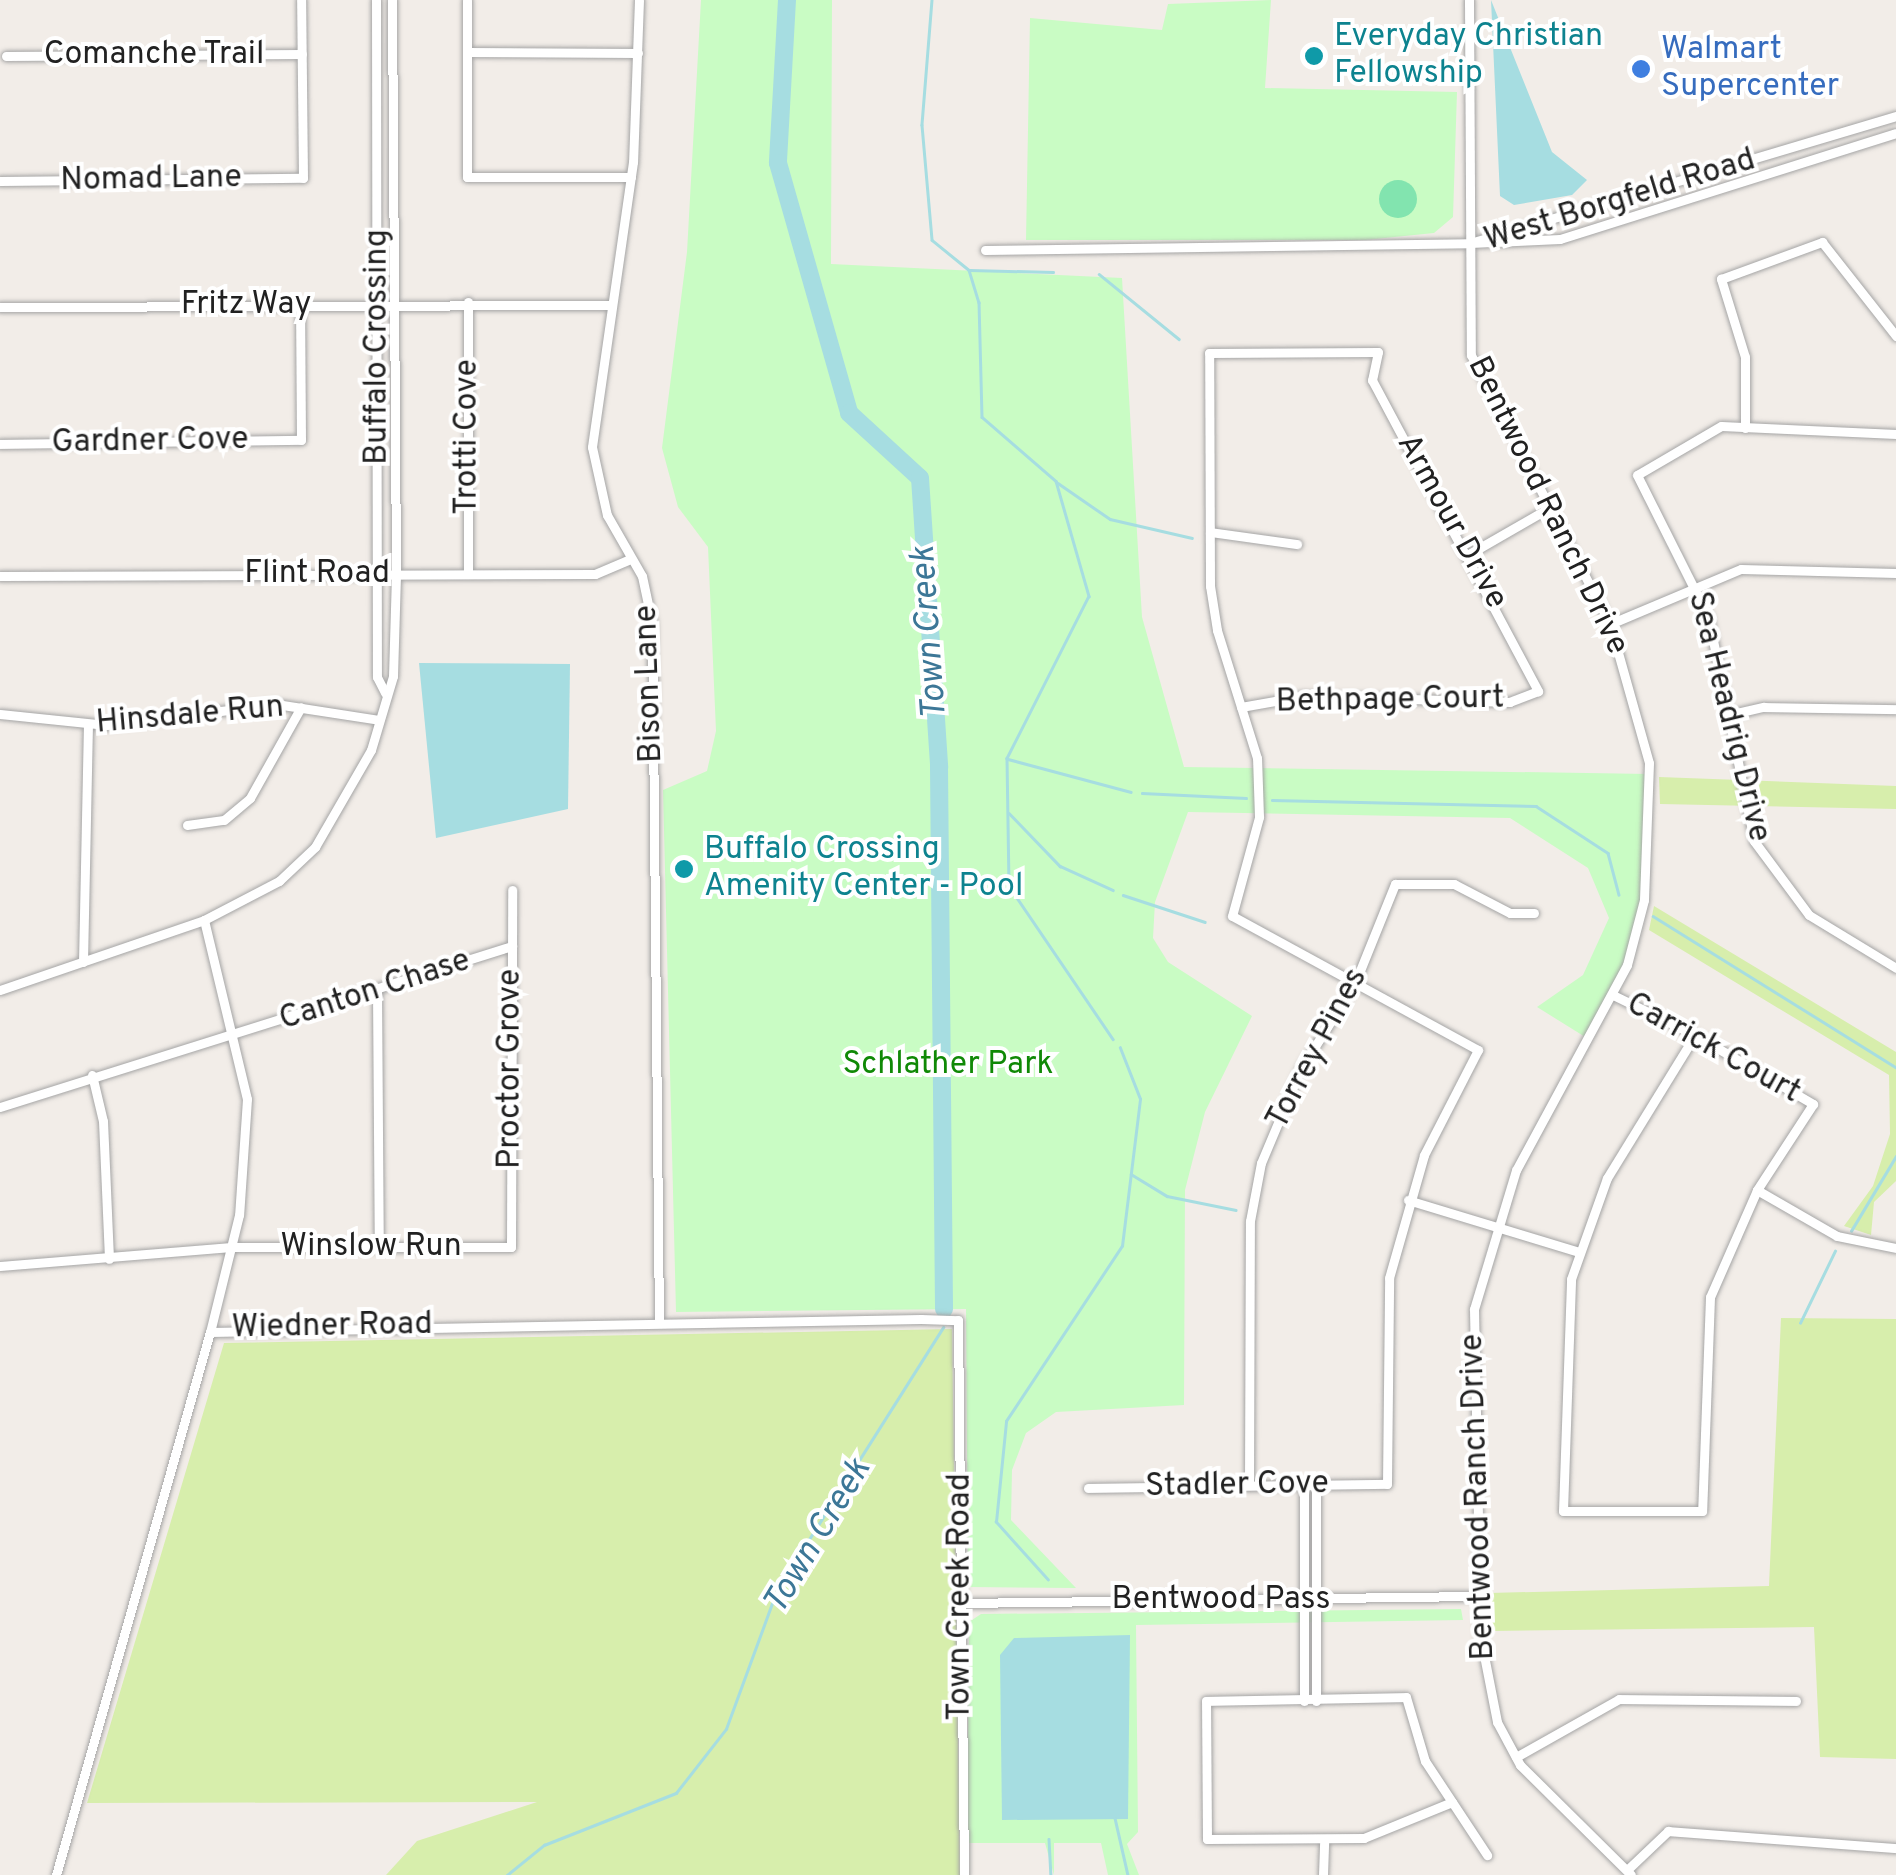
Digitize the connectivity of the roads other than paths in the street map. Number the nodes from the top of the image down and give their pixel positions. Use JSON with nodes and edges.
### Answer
{"nodes":[{"id":1,"x":301,"y":0,"type":"edge"},
{"id":2,"x":376,"y":0,"type":"edge"},
{"id":3,"x":392,"y":0,"type":"edge"},
{"id":4,"x":468,"y":0,"type":"edge"},
{"id":5,"x":639,"y":0,"type":"edge"},
{"id":6,"x":1470,"y":0,"type":"edge"},
{"id":7,"x":468,"y":52,"type":"junction"},
{"id":8,"x":638,"y":52,"type":"junction"},
{"id":9,"x":302,"y":54,"type":"junction"},
{"id":10,"x":6,"y":56,"type":"dead end"},
{"id":11,"x":1896,"y":116,"type":"edge"},
{"id":12,"x":1896,"y":133,"type":"edge"},
{"id":13,"x":631,"y":177,"type":"junction"},
{"id":14,"x":0,"y":181,"type":"edge"},
{"id":15,"x":1470,"y":243,"type":"junction"},
{"id":16,"x":985,"y":250,"type":"dead end"},
{"id":17,"x":468,"y":302,"type":"junction"},
{"id":18,"x":300,"y":305,"type":"junction"},
{"id":19,"x":394,"y":305,"type":"junction"},
{"id":20,"x":612,"y":305,"type":"junction"},
{"id":21,"x":378,"y":306,"type":"junction"},
{"id":22,"x":0,"y":308,"type":"edge"},
{"id":23,"x":1896,"y":336,"type":"edge"},
{"id":24,"x":1745,"y":428,"type":"junction"},
{"id":25,"x":1896,"y":434,"type":"edge"},
{"id":26,"x":0,"y":444,"type":"edge"},
{"id":27,"x":1549,"y":508,"type":"junction"},
{"id":28,"x":1210,"y":532,"type":"junction"},
{"id":29,"x":1297,"y":544,"type":"dead end"},
{"id":30,"x":1469,"y":554,"type":"junction"},
{"id":31,"x":631,"y":559,"type":"junction"},
{"id":32,"x":468,"y":572,"type":"junction"},
{"id":33,"x":1896,"y":572,"type":"edge"},
{"id":34,"x":379,"y":574,"type":"junction"},
{"id":35,"x":396,"y":574,"type":"junction"},
{"id":36,"x":0,"y":576,"type":"edge"},
{"id":37,"x":1695,"y":583,"type":"junction"},
{"id":38,"x":1610,"y":624,"type":"junction"},
{"id":39,"x":1538,"y":691,"type":"joint"},
{"id":40,"x":385,"y":693,"type":"junction"},
{"id":41,"x":301,"y":707,"type":"junction"},
{"id":42,"x":1242,"y":707,"type":"junction"},
{"id":43,"x":1896,"y":710,"type":"edge"},
{"id":44,"x":0,"y":714,"type":"edge"},
{"id":45,"x":1728,"y":715,"type":"junction"},
{"id":46,"x":379,"y":720,"type":"junction"},
{"id":47,"x":88,"y":725,"type":"junction"},
{"id":48,"x":187,"y":825,"type":"dead end"},
{"id":49,"x":512,"y":890,"type":"dead end"},
{"id":50,"x":1534,"y":914,"type":"dead end"},
{"id":51,"x":204,"y":920,"type":"junction"},
{"id":52,"x":512,"y":946,"type":"junction"},
{"id":53,"x":83,"y":962,"type":"junction"},
{"id":54,"x":1896,"y":968,"type":"edge"},
{"id":55,"x":1355,"y":983,"type":"junction"},
{"id":56,"x":378,"y":989,"type":"junction"},
{"id":57,"x":0,"y":990,"type":"edge"},
{"id":58,"x":1613,"y":995,"type":"junction"},
{"id":59,"x":1695,"y":1035,"type":"junction"},
{"id":60,"x":239,"y":1036,"type":"junction"},
{"id":61,"x":92,"y":1075,"type":"junction"},
{"id":62,"x":0,"y":1106,"type":"edge"},
{"id":63,"x":1757,"y":1190,"type":"junction"},
{"id":64,"x":1408,"y":1200,"type":"junction"},
{"id":65,"x":1494,"y":1227,"type":"junction"},
{"id":66,"x":379,"y":1247,"type":"junction"},
{"id":67,"x":511,"y":1247,"type":"joint"},
{"id":68,"x":231,"y":1248,"type":"junction"},
{"id":69,"x":1896,"y":1248,"type":"edge"},
{"id":70,"x":1579,"y":1252,"type":"junction"},
{"id":71,"x":109,"y":1259,"type":"junction"},
{"id":72,"x":0,"y":1266,"type":"edge"},
{"id":73,"x":958,"y":1320,"type":"joint"},
{"id":74,"x":659,"y":1324,"type":"junction"},
{"id":75,"x":210,"y":1332,"type":"junction"},
{"id":76,"x":1249,"y":1484,"type":"junction"},
{"id":77,"x":1304,"y":1485,"type":"junction"},
{"id":78,"x":1316,"y":1485,"type":"junction"},
{"id":79,"x":1088,"y":1488,"type":"dead end"},
{"id":80,"x":1479,"y":1596,"type":"junction"},
{"id":81,"x":1301,"y":1600,"type":"junction"},
{"id":82,"x":1313,"y":1601,"type":"junction"},
{"id":83,"x":962,"y":1602,"type":"junction"},
{"id":84,"x":1304,"y":1700,"type":"junction"},
{"id":85,"x":1316,"y":1700,"type":"junction"},
{"id":86,"x":1796,"y":1701,"type":"dead end"},
{"id":87,"x":1516,"y":1757,"type":"junction"},
{"id":88,"x":1452,"y":1802,"type":"junction"},
{"id":89,"x":1324,"y":1840,"type":"junction"},
{"id":90,"x":1896,"y":1848,"type":"edge"},
{"id":91,"x":1487,"y":1855,"type":"dead end"},
{"id":92,"x":1629,"y":1873,"type":"edge"},
{"id":93,"x":56,"y":1875,"type":"edge"},
{"id":94,"x":964,"y":1875,"type":"edge"},
{"id":95,"x":1323,"y":1875,"type":"edge"}],
"edges":[{"from":1,"to":9,"type":"street"},
{"from":2,"to":21,"type":"street","name":"Buffalo Crossing"},
{"from":3,"to":19,"type":"street","name":"Buffalo Crossing"},
{"from":4,"to":7,"type":"street"},
{"from":5,"to":8,"type":"street","name":"Bison Lane"},
{"from":6,"to":15,"type":"street","name":"Bentwood Ranch Drive"},
{"from":7,"to":8,"type":"street"},
{"from":7,"to":13,"type":"street"},
{"from":8,"to":13,"type":"street","name":"Bison Lane"},
{"from":9,"to":10,"type":"street","name":"Comanche Trail"},
{"from":9,"to":14,"type":"street","name":"Nomad Lane"},
{"from":11,"to":15,"type":"street","name":"West Borgfeld Road"},
{"from":12,"to":15,"type":"street","name":"West Borgfeld Road"},
{"from":13,"to":20,"type":"street","name":"Bison Lane"},
{"from":15,"to":16,"type":"street"},
{"from":15,"to":27,"type":"street","name":"Bentwood Ranch Drive"},
{"from":17,"to":19,"type":"street","name":"Fritz Way"},
{"from":17,"to":20,"type":"street","name":"Fritz Way"},
{"from":17,"to":32,"type":"street","name":"Trotti Cove"},
{"from":18,"to":21,"type":"street","name":"Fritz Way"},
{"from":18,"to":22,"type":"street","name":"Fritz Way"},
{"from":18,"to":26,"type":"street","name":"Gardner Cove"},
{"from":19,"to":21,"type":"street","name":"Fritz Way"},
{"from":19,"to":35,"type":"street","name":"Buffalo Crossing"},
{"from":20,"to":31,"type":"street","name":"Bison Lane"},
{"from":21,"to":34,"type":"street","name":"Buffalo Crossing"},
{"from":23,"to":24,"type":"street"},
{"from":24,"to":25,"type":"street"},
{"from":24,"to":37,"type":"street","name":"Sea Headrig Drive"},
{"from":27,"to":30,"type":"street"},
{"from":27,"to":38,"type":"street","name":"Bentwood Ranch Drive"},
{"from":28,"to":29,"type":"street"},
{"from":28,"to":30,"type":"street","name":"Armour Drive"},
{"from":28,"to":42,"type":"street"},
{"from":30,"to":39,"type":"street","name":"Armour Drive"},
{"from":31,"to":32,"type":"street","name":"Flint Road"},
{"from":31,"to":74,"type":"street","name":"Bison Lane"},
{"from":32,"to":35,"type":"street","name":"Flint Road"},
{"from":33,"to":37,"type":"street"},
{"from":34,"to":35,"type":"street","name":"Flint Road"},
{"from":34,"to":36,"type":"street","name":"Flint Road"},
{"from":34,"to":40,"type":"street","name":"Buffalo Crossing"},
{"from":35,"to":40,"type":"street","name":"Buffalo Crossing"},
{"from":37,"to":38,"type":"street"},
{"from":37,"to":45,"type":"street","name":"Sea Headrig Drive"},
{"from":38,"to":58,"type":"street","name":"Bentwood Ranch Drive"},
{"from":39,"to":42,"type":"street","name":"Bethpage Court"},
{"from":40,"to":46,"type":"street","name":"Buffalo Crossing"},
{"from":41,"to":46,"type":"street","name":"Hinsdale Run"},
{"from":41,"to":47,"type":"street","name":"Hinsdale Run"},
{"from":41,"to":48,"type":"street"},
{"from":42,"to":55,"type":"street"},
{"from":43,"to":45,"type":"street"},
{"from":44,"to":47,"type":"street","name":"Hinsdale Run"},
{"from":45,"to":54,"type":"street","name":"Sea Headrig Drive"},
{"from":46,"to":51,"type":"street","name":"Buffalo Crossing"},
{"from":47,"to":53,"type":"street"},
{"from":49,"to":52,"type":"street","name":"Proctor Grove"},
{"from":50,"to":55,"type":"street","name":"Torrey Pines"},
{"from":51,"to":53,"type":"street","name":"Buffalo Crossing"},
{"from":51,"to":60,"type":"street"},
{"from":52,"to":56,"type":"street","name":"Canton Chase"},
{"from":52,"to":67,"type":"street","name":"Proctor Grove"},
{"from":53,"to":57,"type":"street","name":"Buffalo Crossing"},
{"from":55,"to":64,"type":"street"},
{"from":55,"to":76,"type":"street","name":"Torrey Pines"},
{"from":56,"to":60,"type":"street","name":"Canton Chase"},
{"from":56,"to":66,"type":"street"},
{"from":58,"to":59,"type":"street","name":"Carrick Court"},
{"from":58,"to":65,"type":"street","name":"Bentwood Ranch Drive"},
{"from":59,"to":63,"type":"street","name":"Carrick Court"},
{"from":59,"to":70,"type":"street"},
{"from":60,"to":61,"type":"street","name":"Canton Chase"},
{"from":60,"to":68,"type":"street"},
{"from":61,"to":62,"type":"street","name":"Canton Chase"},
{"from":61,"to":71,"type":"street"},
{"from":63,"to":69,"type":"street"},
{"from":63,"to":70,"type":"street"},
{"from":64,"to":65,"type":"street"},
{"from":64,"to":78,"type":"street","name":"Stadler Cove"},
{"from":65,"to":70,"type":"street"},
{"from":65,"to":80,"type":"street","name":"Bentwood Ranch Drive"},
{"from":66,"to":67,"type":"street","name":"Winslow Run"},
{"from":66,"to":68,"type":"street","name":"Winslow Run"},
{"from":68,"to":71,"type":"street","name":"Winslow Run"},
{"from":68,"to":75,"type":"street"},
{"from":71,"to":72,"type":"street","name":"Winslow Run"},
{"from":73,"to":74,"type":"street","name":"Wiedner Road"},
{"from":73,"to":83,"type":"street","name":"Town Creek Road"},
{"from":74,"to":75,"type":"street","name":"Wiedner Road"},
{"from":75,"to":93,"type":"street","name":"Wiedner Road"},
{"from":76,"to":77,"type":"street","name":"Stadler Cove"},
{"from":76,"to":79,"type":"street","name":"Stadler Cove"},
{"from":77,"to":78,"type":"street","name":"Stadler Cove"},
{"from":77,"to":81,"type":"street"},
{"from":78,"to":82,"type":"street"},
{"from":80,"to":82,"type":"street","name":"Bentwood Pass"},
{"from":80,"to":87,"type":"street","name":"Bentwood Ranch Drive"},
{"from":81,"to":82,"type":"street","name":"Bentwood Pass"},
{"from":81,"to":83,"type":"street","name":"Bentwood Pass"},
{"from":81,"to":84,"type":"street"},
{"from":82,"to":85,"type":"street"},
{"from":83,"to":94,"type":"street","name":"Town Creek Road"},
{"from":84,"to":85,"type":"street"},
{"from":84,"to":89,"type":"street"},
{"from":85,"to":88,"type":"street"},
{"from":86,"to":87,"type":"street"},
{"from":87,"to":92,"type":"street","name":"Bentwood Ranch Drive"},
{"from":88,"to":89,"type":"street"},
{"from":88,"to":91,"type":"street"},
{"from":89,"to":95,"type":"street"},
{"from":90,"to":92,"type":"street"}]}
